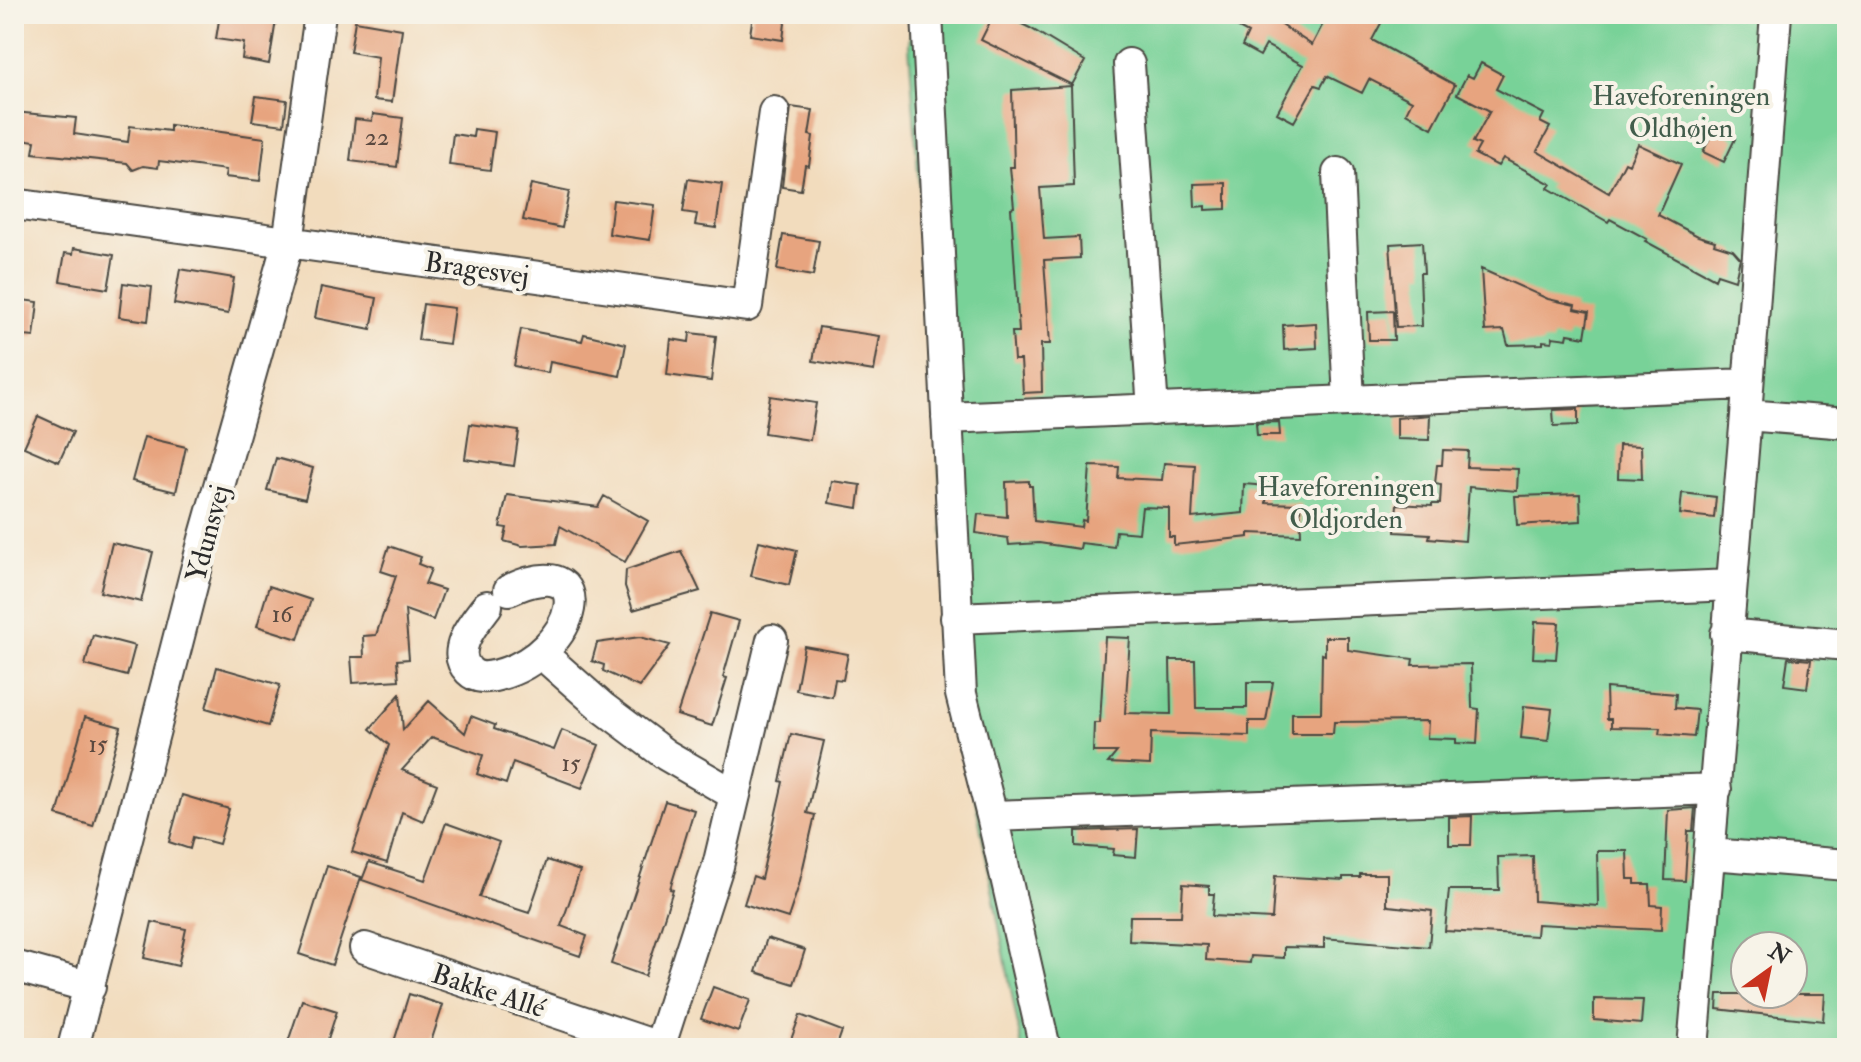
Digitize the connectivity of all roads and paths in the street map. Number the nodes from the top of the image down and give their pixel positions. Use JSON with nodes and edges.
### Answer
{"nodes":[{"id":1,"x":320,"y":14,"type":"edge"},
{"id":2,"x":927,"y":14,"type":"edge"},
{"id":3,"x":1776,"y":14,"type":"edge"},
{"id":4,"x":1129,"y":64,"type":"dead end"},
{"id":5,"x":774,"y":112,"type":"dead end"},
{"id":6,"x":1338,"y":173,"type":"dead end"},
{"id":7,"x":14,"y":204,"type":"edge"},
{"id":8,"x":288,"y":242,"type":"junction"},
{"id":9,"x":1747,"y":384,"type":"junction"},
{"id":10,"x":1349,"y":401,"type":"junction"},
{"id":11,"x":1153,"y":410,"type":"junction"},
{"id":12,"x":1746,"y":415,"type":"junction"},
{"id":13,"x":947,"y":418,"type":"junction"},
{"id":14,"x":1847,"y":423,"type":"edge"},
{"id":15,"x":1731,"y":585,"type":"junction"},
{"id":16,"x":956,"y":618,"type":"junction"},
{"id":17,"x":1726,"y":634,"type":"junction"},
{"id":18,"x":772,"y":640,"type":"dead end"},
{"id":19,"x":1847,"y":645,"type":"edge"},
{"id":20,"x":542,"y":654,"type":"junction"},
{"id":21,"x":1716,"y":789,"type":"junction"},
{"id":22,"x":735,"y":795,"type":"junction"},
{"id":23,"x":992,"y":816,"type":"junction"},
{"id":24,"x":1711,"y":854,"type":"junction"},
{"id":25,"x":1847,"y":865,"type":"edge"},
{"id":26,"x":365,"y":948,"type":"dead end"},
{"id":27,"x":14,"y":966,"type":"edge"},
{"id":28,"x":90,"y":987,"type":"junction"},
{"id":29,"x":73,"y":1048,"type":"edge"},
{"id":30,"x":659,"y":1048,"type":"edge"},
{"id":31,"x":1045,"y":1048,"type":"edge"},
{"id":32,"x":1693,"y":1048,"type":"edge"}],
"edges":[{"from":1,"to":8,"type":"street","name":"Ydunsvej"},
{"from":2,"to":13,"type":"street"},
{"from":3,"to":9,"type":"street"},
{"from":4,"to":11,"type":"street"},
{"from":5,"to":8,"type":"street","name":"Bragesvej"},
{"from":6,"to":10,"type":"street"},
{"from":7,"to":8,"type":"street","name":"Bragesvej"},
{"from":8,"to":28,"type":"street","name":"Ydunsvej"},
{"from":9,"to":10,"type":"street"},
{"from":9,"to":12,"type":"street"},
{"from":10,"to":11,"type":"street"},
{"from":11,"to":13,"type":"street"},
{"from":12,"to":14,"type":"street"},
{"from":12,"to":15,"type":"street"},
{"from":13,"to":16,"type":"street"},
{"from":15,"to":16,"type":"street"},
{"from":15,"to":17,"type":"street"},
{"from":16,"to":23,"type":"street"},
{"from":17,"to":19,"type":"street"},
{"from":17,"to":21,"type":"street"},
{"from":18,"to":22,"type":"street","name":"Bakke Allé"},
{"from":20,"to":20,"type":"street"},
{"from":20,"to":22,"type":"street"},
{"from":21,"to":23,"type":"street"},
{"from":21,"to":24,"type":"street"},
{"from":22,"to":30,"type":"street","name":"Bakke Allé"},
{"from":23,"to":31,"type":"street"},
{"from":24,"to":25,"type":"street"},
{"from":24,"to":32,"type":"street"},
{"from":26,"to":30,"type":"street","name":"Bakke Allé"},
{"from":27,"to":28,"type":"street"},
{"from":28,"to":29,"type":"street","name":"Ydunsvej"}]}
